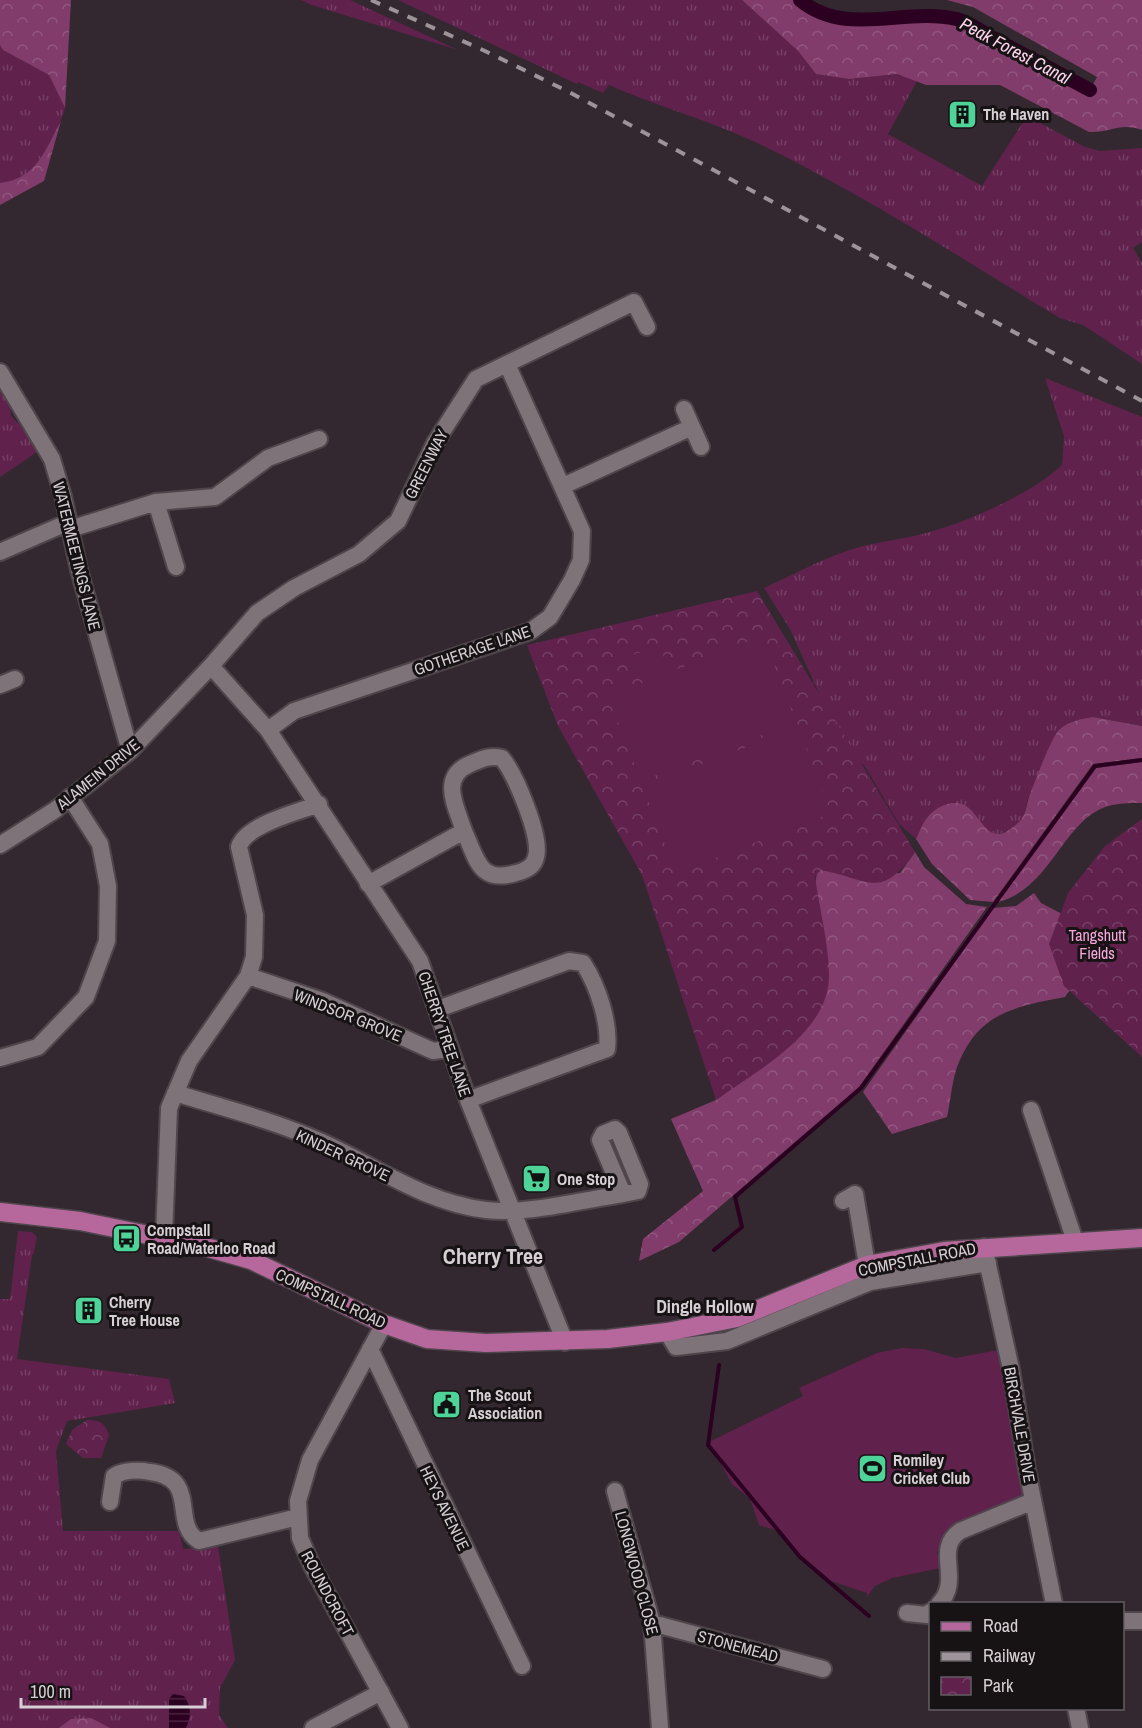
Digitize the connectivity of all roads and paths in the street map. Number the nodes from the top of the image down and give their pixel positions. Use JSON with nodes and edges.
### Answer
{"nodes":[{"id":1,"x":647,"y":327,"type":"dead end"},
{"id":2,"x":507,"y":364,"type":"junction"},
{"id":3,"x":0,"y":372,"type":"edge"},
{"id":4,"x":684,"y":409,"type":"dead end"},
{"id":5,"x":692,"y":427,"type":"junction"},
{"id":6,"x":319,"y":439,"type":"dead end"},
{"id":7,"x":701,"y":447,"type":"dead end"},
{"id":8,"x":563,"y":486,"type":"junction"},
{"id":9,"x":156,"y":501,"type":"junction"},
{"id":10,"x":69,"y":525,"type":"junction"},
{"id":11,"x":0,"y":552,"type":"edge"},
{"id":12,"x":176,"y":567,"type":"dead end"},
{"id":13,"x":211,"y":666,"type":"junction"},
{"id":14,"x":268,"y":730,"type":"junction"},
{"id":15,"x":129,"y":751,"type":"junction"},
{"id":16,"x":70,"y":797,"type":"junction"},
{"id":17,"x":319,"y":804,"type":"junction"},
{"id":18,"x":464,"y":831,"type":"junction"},
{"id":19,"x":0,"y":845,"type":"edge"},
{"id":20,"x":368,"y":884,"type":"junction"},
{"id":21,"x":248,"y":975,"type":"junction"},
{"id":22,"x":438,"y":1009,"type":"junction"},
{"id":23,"x":449,"y":1049,"type":"junction"},
{"id":24,"x":0,"y":1058,"type":"edge"},
{"id":25,"x":175,"y":1093,"type":"junction"},
{"id":26,"x":468,"y":1100,"type":"junction"},
{"id":27,"x":1031,"y":1110,"type":"dead end"},
{"id":28,"x":850,"y":1192,"type":"dead end"},
{"id":29,"x":623,"y":1194,"type":"dead end"},
{"id":30,"x":511,"y":1211,"type":"junction"},
{"id":31,"x":0,"y":1212,"type":"edge"},
{"id":32,"x":164,"y":1237,"type":"junction"},
{"id":33,"x":1142,"y":1238,"type":"edge"},
{"id":34,"x":1075,"y":1241,"type":"junction"},
{"id":35,"x":986,"y":1255,"type":"junction"},
{"id":36,"x":867,"y":1265,"type":"junction"},
{"id":37,"x":384,"y":1324,"type":"junction"},
{"id":38,"x":667,"y":1332,"type":"junction"},
{"id":39,"x":565,"y":1342,"type":"junction"},
{"id":40,"x":370,"y":1349,"type":"junction"},
{"id":41,"x":615,"y":1491,"type":"dead end"},
{"id":42,"x":1033,"y":1501,"type":"junction"},
{"id":43,"x":110,"y":1502,"type":"dead end"},
{"id":44,"x":298,"y":1517,"type":"junction"},
{"id":45,"x":941,"y":1602,"type":"edge"},
{"id":46,"x":1054,"y":1602,"type":"edge"},
{"id":47,"x":907,"y":1613,"type":"dead end"},
{"id":48,"x":929,"y":1613,"type":"edge"},
{"id":49,"x":1124,"y":1621,"type":"edge"},
{"id":50,"x":1142,"y":1621,"type":"edge"},
{"id":51,"x":652,"y":1623,"type":"junction"},
{"id":52,"x":522,"y":1666,"type":"dead end"},
{"id":53,"x":823,"y":1669,"type":"dead end"},
{"id":54,"x":381,"y":1692,"type":"junction"},
{"id":55,"x":1076,"y":1710,"type":"edge"},
{"id":56,"x":313,"y":1728,"type":"edge"},
{"id":57,"x":400,"y":1728,"type":"edge"},
{"id":58,"x":660,"y":1728,"type":"edge"},
{"id":59,"x":1080,"y":1728,"type":"edge"}],
"edges":[{"from":1,"to":2,"type":"street","name":"GREENWAY"},
{"from":2,"to":8,"type":"street","name":"GOTHERAGE LANE"},
{"from":2,"to":13,"type":"street","name":"GREENWAY"},
{"from":3,"to":10,"type":"street","name":"WATERMEETINGS LANE"},
{"from":4,"to":5,"type":"street"},
{"from":5,"to":7,"type":"street"},
{"from":5,"to":8,"type":"street"},
{"from":6,"to":9,"type":"street"},
{"from":8,"to":14,"type":"street","name":"GOTHERAGE LANE"},
{"from":9,"to":10,"type":"street"},
{"from":9,"to":12,"type":"street"},
{"from":10,"to":11,"type":"street"},
{"from":10,"to":15,"type":"street","name":"WATERMEETINGS LANE"},
{"from":13,"to":14,"type":"street","name":"CHERRY TREE LANE"},
{"from":13,"to":15,"type":"street","name":"ALAMEIN DRIVE"},
{"from":14,"to":17,"type":"street","name":"CHERRY TREE LANE"},
{"from":15,"to":16,"type":"street","name":"ALAMEIN DRIVE"},
{"from":16,"to":19,"type":"street","name":"ALAMEIN DRIVE"},
{"from":16,"to":24,"type":"street"},
{"from":17,"to":20,"type":"street","name":"CHERRY TREE LANE"},
{"from":17,"to":21,"type":"street"},
{"from":18,"to":18,"type":"street"},
{"from":18,"to":20,"type":"street"},
{"from":20,"to":22,"type":"street","name":"CHERRY TREE LANE"},
{"from":21,"to":23,"type":"street","name":"WINDSOR GROVE"},
{"from":21,"to":25,"type":"street"},
{"from":22,"to":23,"type":"street","name":"CHERRY TREE LANE"},
{"from":22,"to":26,"type":"street"},
{"from":23,"to":26,"type":"street","name":"CHERRY TREE LANE"},
{"from":25,"to":30,"type":"street","name":"KINDER GROVE"},
{"from":25,"to":32,"type":"street"},
{"from":26,"to":30,"type":"street","name":"CHERRY TREE LANE"},
{"from":27,"to":34,"type":"street"},
{"from":28,"to":36,"type":"street"},
{"from":29,"to":30,"type":"street","name":"KINDER GROVE"},
{"from":30,"to":39,"type":"street","name":"CHERRY TREE LANE"},
{"from":31,"to":32,"type":"main road","name":"COMPSTALL ROAD"},
{"from":32,"to":37,"type":"main road","name":"COMPSTALL ROAD"},
{"from":33,"to":34,"type":"main road","name":"COMPSTALL ROAD"},
{"from":34,"to":35,"type":"main road","name":"COMPSTALL ROAD"},
{"from":35,"to":36,"type":"main road","name":"COMPSTALL ROAD"},
{"from":35,"to":38,"type":"street","name":"COMPSTALL ROAD"},
{"from":35,"to":42,"type":"street","name":"BIRCHVALE DRIVE"},
{"from":36,"to":38,"type":"main road","name":"COMPSTALL ROAD"},
{"from":37,"to":39,"type":"main road","name":"COMPSTALL ROAD"},
{"from":37,"to":40,"type":"street","name":"ROUNDCROFT"},
{"from":38,"to":39,"type":"main road","name":"COMPSTALL ROAD"},
{"from":40,"to":44,"type":"street","name":"ROUNDCROFT"},
{"from":40,"to":52,"type":"street","name":"HEYS AVENUE"},
{"from":41,"to":51,"type":"street","name":"LONGWOOD CLOSE"},
{"from":42,"to":45,"type":"street"},
{"from":42,"to":46,"type":"street","name":"BIRCHVALE DRIVE"},
{"from":43,"to":44,"type":"street"},
{"from":44,"to":54,"type":"street","name":"ROUNDCROFT"},
{"from":47,"to":48,"type":"street"},
{"from":49,"to":50,"type":"street"},
{"from":51,"to":53,"type":"street","name":"STONEMEAD"},
{"from":51,"to":58,"type":"street","name":"LONGWOOD CLOSE"},
{"from":54,"to":56,"type":"street"},
{"from":54,"to":57,"type":"street","name":"ROUNDCROFT"},
{"from":55,"to":59,"type":"street"}]}
